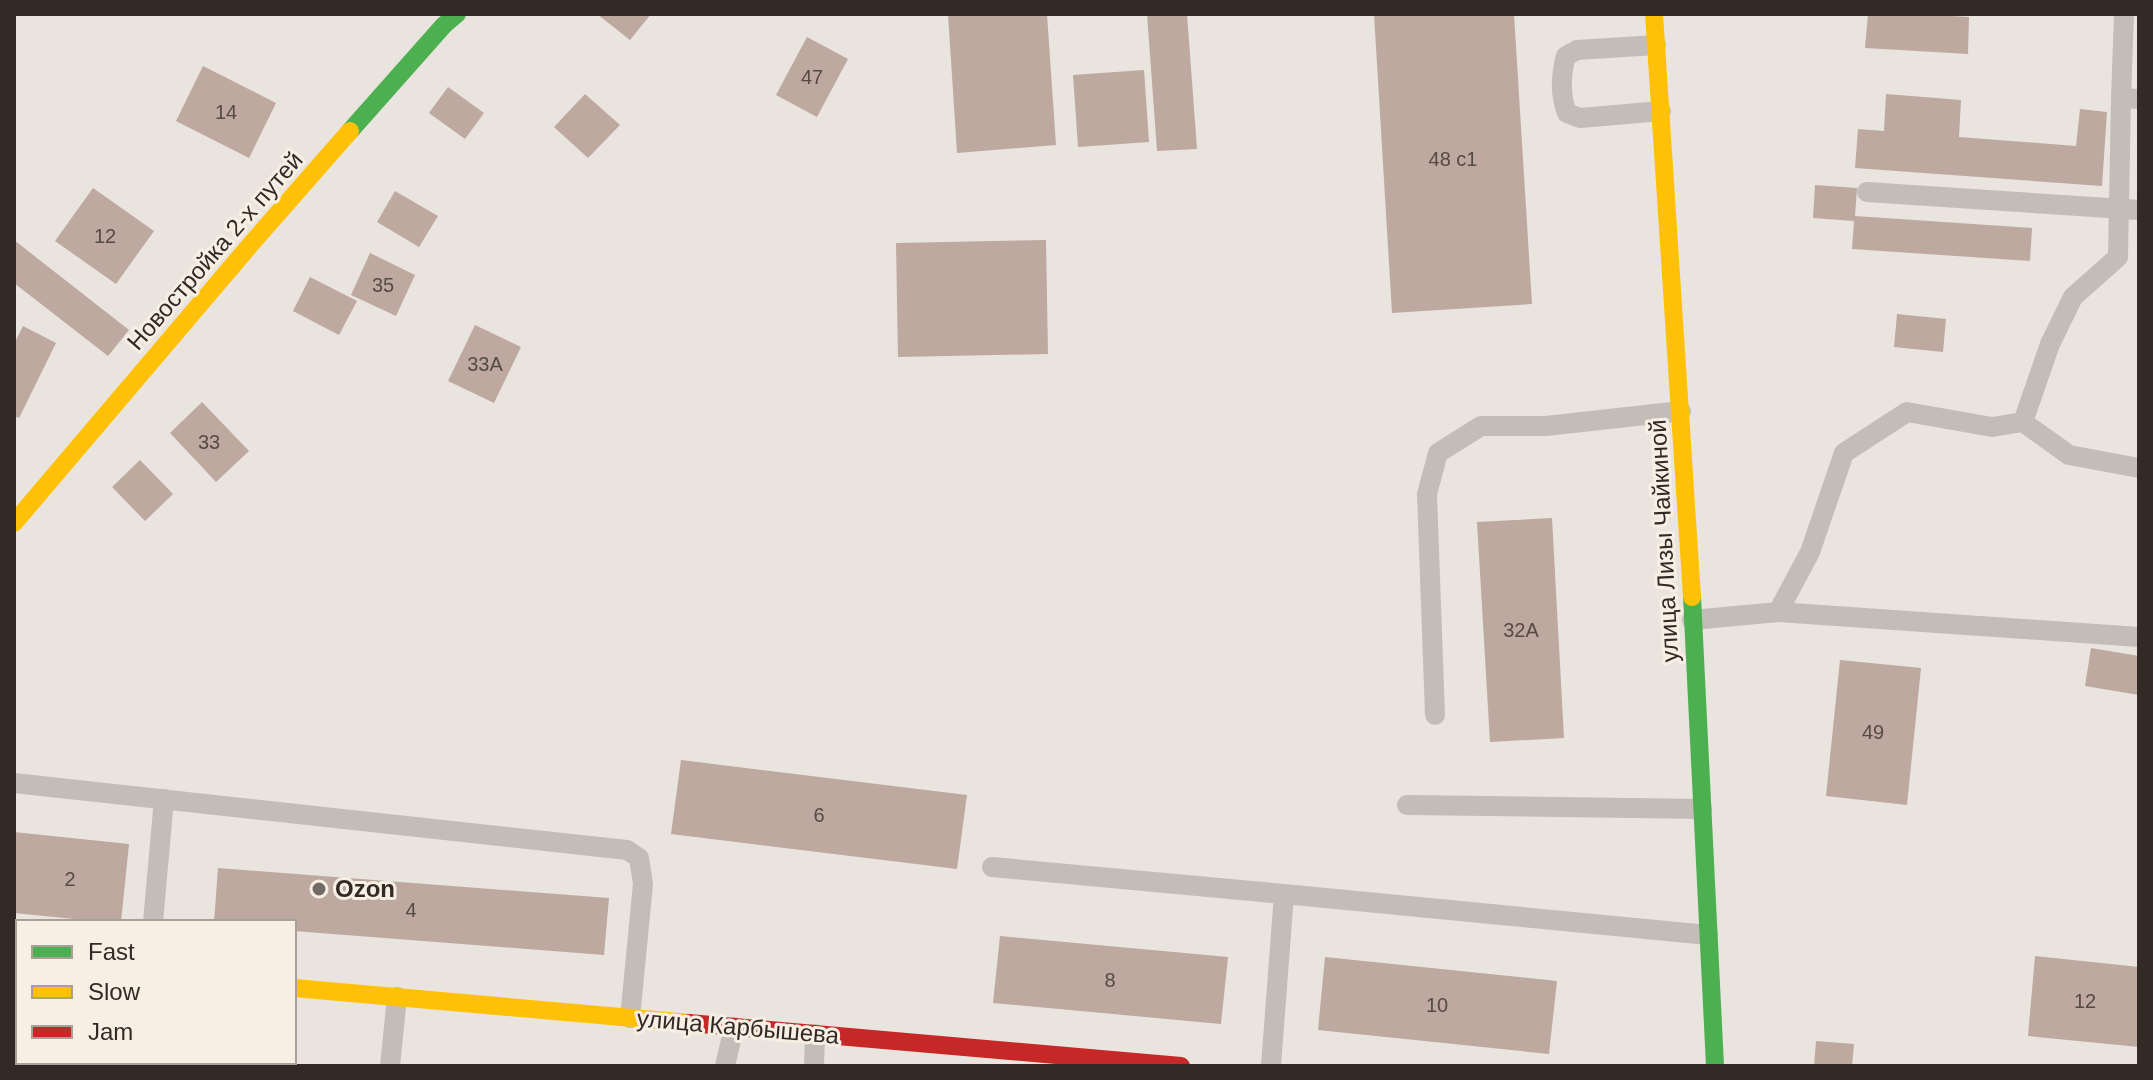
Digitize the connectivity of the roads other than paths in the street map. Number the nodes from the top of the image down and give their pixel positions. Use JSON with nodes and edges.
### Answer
{"nodes":[{"id":1,"x":457,"y":14,"type":"edge"},
{"id":2,"x":1654,"y":14,"type":"edge"},
{"id":3,"x":2124,"y":14,"type":"edge"},
{"id":4,"x":1656,"y":45,"type":"junction"},
{"id":5,"x":2130,"y":99,"type":"edge"},
{"id":6,"x":1661,"y":111,"type":"junction"},
{"id":7,"x":1867,"y":192,"type":"dead end"},
{"id":8,"x":2129,"y":210,"type":"edge"},
{"id":9,"x":1681,"y":411,"type":"junction"},
{"id":10,"x":2023,"y":422,"type":"junction"},
{"id":11,"x":2139,"y":468,"type":"edge"},
{"id":12,"x":14,"y":523,"type":"edge"},
{"id":13,"x":1778,"y":612,"type":"junction"},
{"id":14,"x":1692,"y":620,"type":"junction"},
{"id":15,"x":2139,"y":637,"type":"edge"},
{"id":16,"x":1435,"y":715,"type":"dead end"},
{"id":17,"x":14,"y":783,"type":"edge"},
{"id":18,"x":164,"y":799,"type":"junction"},
{"id":19,"x":1407,"y":805,"type":"dead end"},
{"id":20,"x":1702,"y":809,"type":"junction"},
{"id":21,"x":992,"y":867,"type":"dead end"},
{"id":22,"x":1284,"y":894,"type":"junction"},
{"id":23,"x":153,"y":920,"type":"edge"},
{"id":24,"x":1708,"y":935,"type":"junction"},
{"id":25,"x":296,"y":988,"type":"edge"},
{"id":26,"x":397,"y":997,"type":"junction"},
{"id":27,"x":630,"y":1018,"type":"junction"},
{"id":28,"x":734,"y":1027,"type":"junction"},
{"id":29,"x":815,"y":1034,"type":"junction"},
{"id":30,"x":390,"y":1066,"type":"edge"},
{"id":31,"x":725,"y":1066,"type":"edge"},
{"id":32,"x":814,"y":1066,"type":"edge"},
{"id":33,"x":1181,"y":1066,"type":"edge"},
{"id":34,"x":1271,"y":1066,"type":"edge"},
{"id":35,"x":1715,"y":1066,"type":"edge"}],
"edges":[{"from":1,"to":12,"type":"street","name":"Новостройка 2-х путей"},
{"from":2,"to":4,"type":"street","name":"улица Лизы Чайкиной"},
{"from":3,"to":5,"type":"lane"},
{"from":4,"to":6,"type":"street","name":"улица Лизы Чайкиной"},
{"from":4,"to":6,"type":"lane"},
{"from":5,"to":8,"type":"lane"},
{"from":6,"to":9,"type":"street","name":"улица Лизы Чайкиной"},
{"from":7,"to":8,"type":"lane"},
{"from":8,"to":10,"type":"lane"},
{"from":9,"to":14,"type":"street","name":"улица Лизы Чайкиной"},
{"from":9,"to":16,"type":"lane"},
{"from":10,"to":11,"type":"lane"},
{"from":10,"to":13,"type":"lane"},
{"from":13,"to":14,"type":"lane"},
{"from":13,"to":15,"type":"lane"},
{"from":14,"to":20,"type":"street","name":"улица Лизы Чайкиной"},
{"from":17,"to":18,"type":"lane"},
{"from":18,"to":23,"type":"lane"},
{"from":18,"to":27,"type":"lane"},
{"from":19,"to":20,"type":"lane"},
{"from":20,"to":24,"type":"street","name":"улица Лизы Чайкиной"},
{"from":21,"to":22,"type":"lane"},
{"from":22,"to":24,"type":"lane"},
{"from":22,"to":34,"type":"lane"},
{"from":24,"to":35,"type":"street","name":"улица Лизы Чайкиной"},
{"from":25,"to":26,"type":"street","name":"улица Карбышева"},
{"from":26,"to":27,"type":"street","name":"улица Карбышева"},
{"from":26,"to":30,"type":"lane"},
{"from":27,"to":28,"type":"street","name":"улица Карбышева"},
{"from":28,"to":29,"type":"street","name":"улица Карбышева"},
{"from":28,"to":31,"type":"lane"},
{"from":29,"to":32,"type":"lane"},
{"from":29,"to":33,"type":"street","name":"улица Карбышева"}]}
